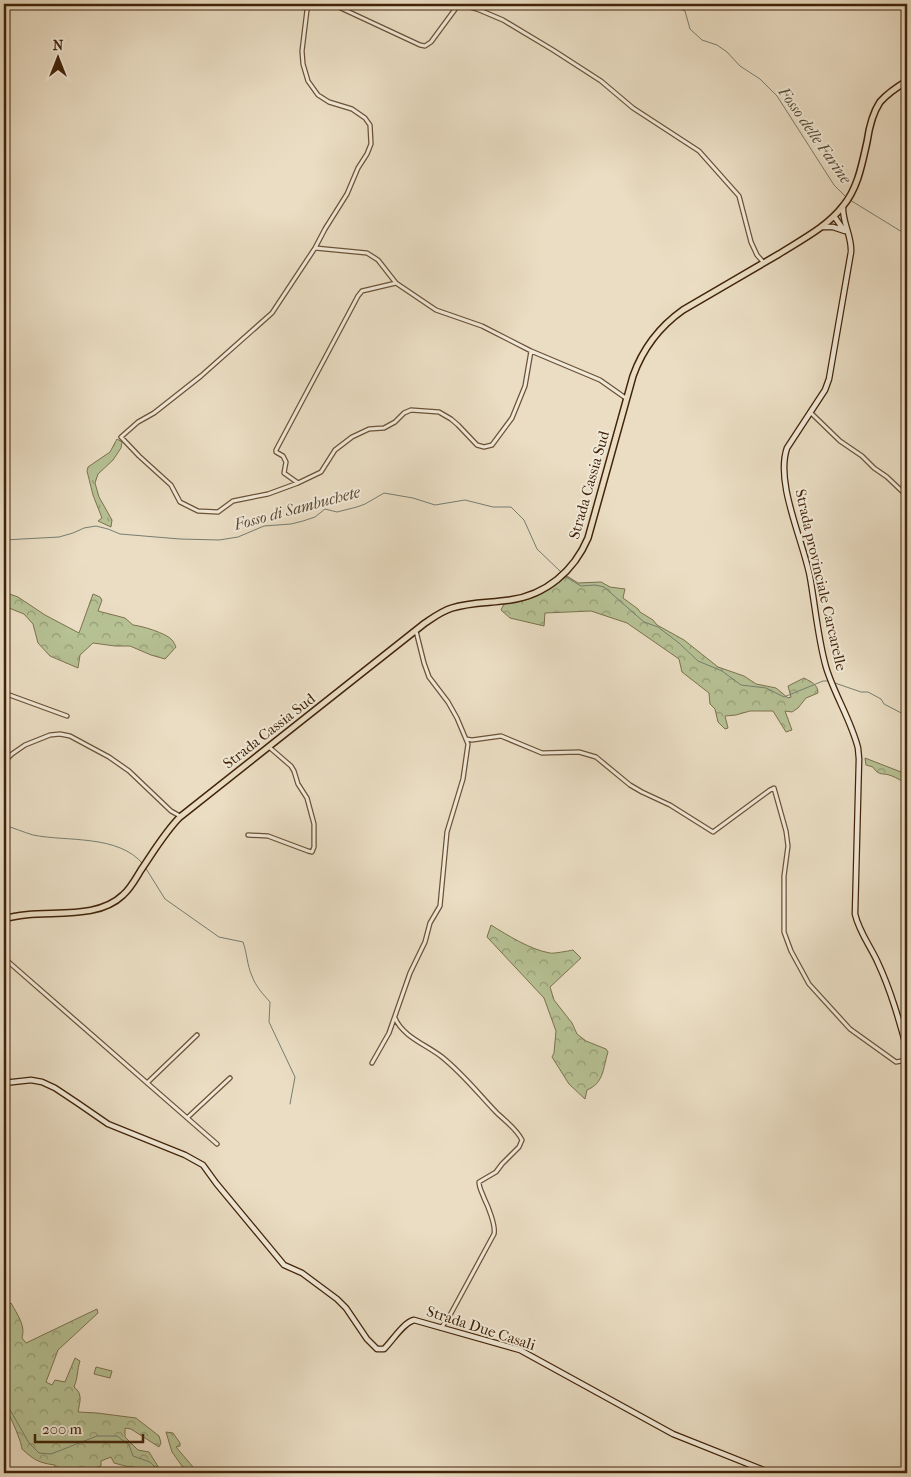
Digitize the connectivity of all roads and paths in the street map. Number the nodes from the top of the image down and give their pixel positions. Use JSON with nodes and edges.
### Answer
{"nodes":[{"id":1,"x":310,"y":4,"type":"edge"},
{"id":2,"x":332,"y":4,"type":"edge"},
{"id":3,"x":907,"y":81,"type":"edge"},
{"id":4,"x":845,"y":204,"type":"junction"},
{"id":5,"x":834,"y":216,"type":"junction"},
{"id":6,"x":818,"y":228,"type":"junction"},
{"id":7,"x":845,"y":228,"type":"junction"},
{"id":8,"x":315,"y":248,"type":"junction"},
{"id":9,"x":764,"y":262,"type":"junction"},
{"id":10,"x":396,"y":282,"type":"junction"},
{"id":11,"x":531,"y":351,"type":"junction"},
{"id":12,"x":627,"y":400,"type":"junction"},
{"id":13,"x":810,"y":412,"type":"junction"},
{"id":14,"x":298,"y":483,"type":"junction"},
{"id":15,"x":907,"y":496,"type":"edge"},
{"id":16,"x":416,"y":630,"type":"junction"},
{"id":17,"x":4,"y":693,"type":"edge"},
{"id":18,"x":68,"y":716,"type":"dead end"},
{"id":19,"x":466,"y":738,"type":"junction"},
{"id":20,"x":269,"y":747,"type":"junction"},
{"id":21,"x":8,"y":758,"type":"dead end"},
{"id":22,"x":180,"y":817,"type":"junction"},
{"id":23,"x":248,"y":835,"type":"dead end"},
{"id":24,"x":4,"y":919,"type":"edge"},
{"id":25,"x":4,"y":958,"type":"edge"},
{"id":26,"x":394,"y":1018,"type":"junction"},
{"id":27,"x":197,"y":1035,"type":"dead end"},
{"id":28,"x":907,"y":1049,"type":"edge"},
{"id":29,"x":907,"y":1060,"type":"edge"},
{"id":30,"x":372,"y":1063,"type":"dead end"},
{"id":31,"x":230,"y":1078,"type":"dead end"},
{"id":32,"x":4,"y":1083,"type":"edge"},
{"id":33,"x":147,"y":1083,"type":"junction"},
{"id":34,"x":188,"y":1118,"type":"junction"},
{"id":35,"x":217,"y":1144,"type":"dead end"},
{"id":36,"x":440,"y":1328,"type":"junction"},
{"id":37,"x":771,"y":1473,"type":"edge"}],
"edges":[{"from":1,"to":8,"type":"street"},
{"from":2,"to":9,"type":"street"},
{"from":3,"to":4,"type":"main road","name":"Strada Cassia Sud"},
{"from":4,"to":5,"type":"main road","name":"Strada Cassia Sud"},
{"from":4,"to":7,"type":"main road"},
{"from":5,"to":6,"type":"main road","name":"Strada Cassia Sud"},
{"from":5,"to":7,"type":"main road"},
{"from":6,"to":7,"type":"main road"},
{"from":6,"to":9,"type":"main road","name":"Strada Cassia Sud"},
{"from":7,"to":13,"type":"main road","name":"Strada provinciale Carcarelle"},
{"from":8,"to":10,"type":"street"},
{"from":8,"to":14,"type":"street"},
{"from":9,"to":12,"type":"main road","name":"Strada Cassia Sud"},
{"from":10,"to":11,"type":"street"},
{"from":10,"to":14,"type":"street"},
{"from":11,"to":12,"type":"street"},
{"from":11,"to":14,"type":"street"},
{"from":12,"to":16,"type":"main road","name":"Strada Cassia Sud"},
{"from":13,"to":15,"type":"street"},
{"from":13,"to":28,"type":"main road","name":"Strada provinciale Carcarelle"},
{"from":16,"to":19,"type":"street"},
{"from":16,"to":20,"type":"main road","name":"Strada Cassia Sud"},
{"from":17,"to":18,"type":"street"},
{"from":19,"to":26,"type":"street"},
{"from":19,"to":29,"type":"street"},
{"from":20,"to":22,"type":"main road","name":"Strada Cassia Sud"},
{"from":20,"to":23,"type":"street"},
{"from":21,"to":22,"type":"street"},
{"from":22,"to":24,"type":"main road","name":"Strada Cassia Sud"},
{"from":25,"to":33,"type":"street"},
{"from":26,"to":30,"type":"street"},
{"from":26,"to":36,"type":"street"},
{"from":27,"to":33,"type":"street"},
{"from":31,"to":34,"type":"street"},
{"from":32,"to":36,"type":"main road","name":"Strada Due Casali"},
{"from":33,"to":34,"type":"street"},
{"from":34,"to":35,"type":"street"},
{"from":36,"to":37,"type":"main road","name":"Strada Due Casali"}]}
